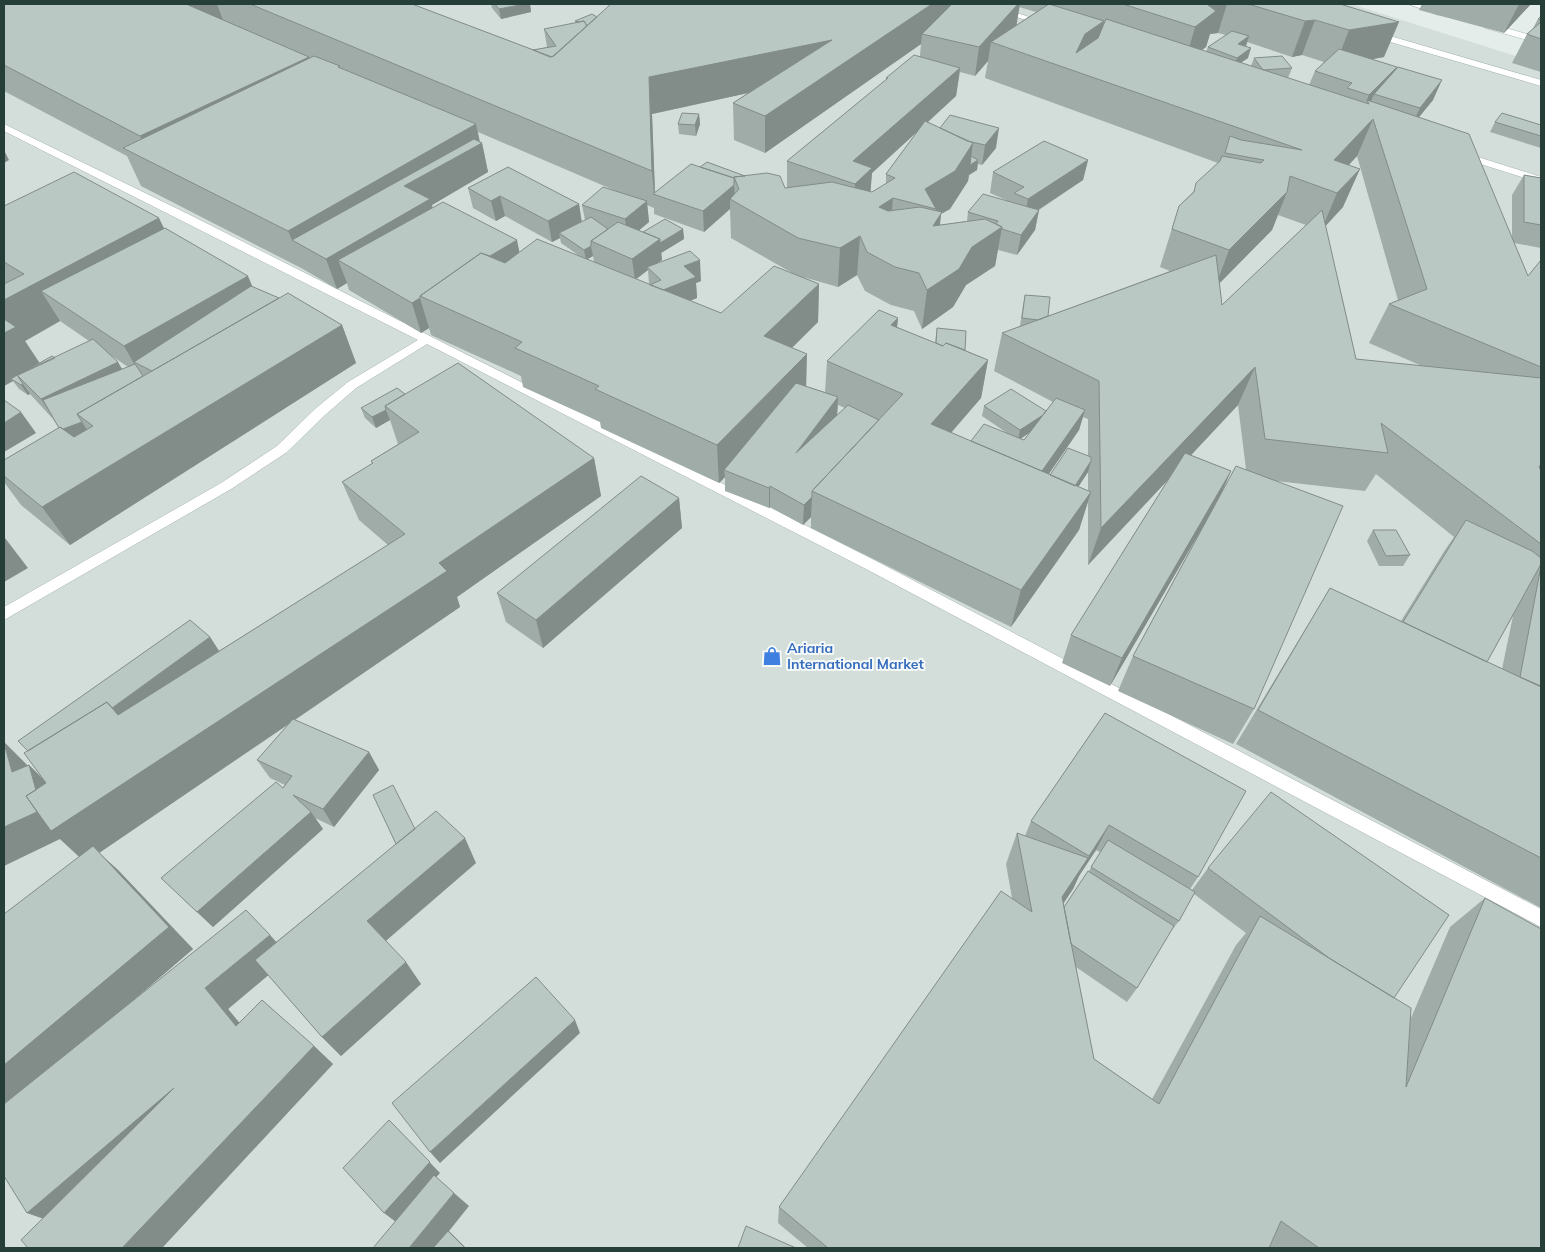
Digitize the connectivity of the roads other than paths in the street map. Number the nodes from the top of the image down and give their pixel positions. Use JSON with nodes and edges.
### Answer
{"nodes":[{"id":1,"x":981,"y":4,"type":"edge"},
{"id":2,"x":1412,"y":4,"type":"edge"},
{"id":3,"x":1447,"y":14,"type":"dead end"},
{"id":4,"x":1474,"y":22,"type":"dead end"},
{"id":5,"x":1057,"y":28,"type":"edge"},
{"id":6,"x":1364,"y":31,"type":"edge"},
{"id":7,"x":1541,"y":41,"type":"edge"},
{"id":8,"x":1541,"y":83,"type":"edge"},
{"id":9,"x":4,"y":127,"type":"edge"},
{"id":10,"x":1455,"y":153,"type":"edge"},
{"id":11,"x":1541,"y":180,"type":"edge"},
{"id":12,"x":427,"y":339,"type":"junction"},
{"id":13,"x":4,"y":614,"type":"edge"},
{"id":14,"x":1541,"y":918,"type":"edge"}],
"edges":[{"from":1,"to":5,"type":"street"},
{"from":2,"to":3,"type":"street"},
{"from":4,"to":7,"type":"street"},
{"from":6,"to":8,"type":"street"},
{"from":9,"to":12,"type":"street"},
{"from":10,"to":11,"type":"street"},
{"from":12,"to":13,"type":"street"},
{"from":12,"to":14,"type":"street"}]}
